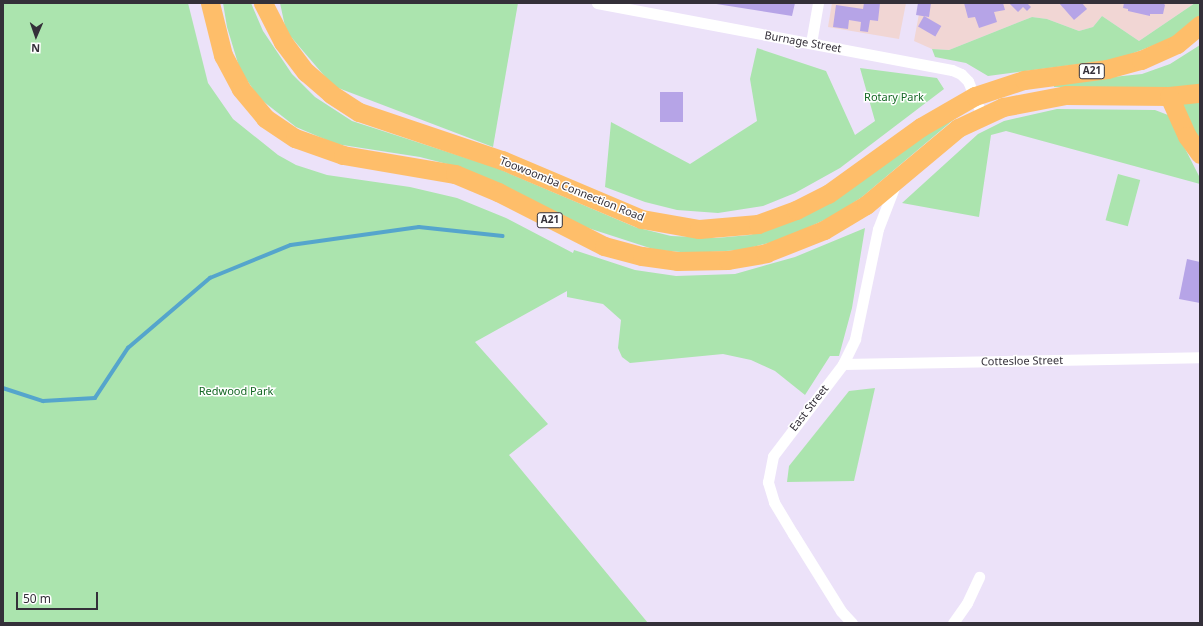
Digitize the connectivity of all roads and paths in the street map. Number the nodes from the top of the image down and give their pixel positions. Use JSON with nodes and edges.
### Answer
{"nodes":[{"id":1,"x":210,"y":3,"type":"edge"},
{"id":2,"x":263,"y":3,"type":"edge"},
{"id":3,"x":597,"y":3,"type":"edge"},
{"id":4,"x":818,"y":3,"type":"edge"},
{"id":5,"x":1200,"y":25,"type":"edge"},
{"id":6,"x":1200,"y":40,"type":"edge"},
{"id":7,"x":811,"y":43,"type":"junction"},
{"id":8,"x":1107,"y":69,"type":"junction"},
{"id":9,"x":1200,"y":93,"type":"edge"},
{"id":10,"x":975,"y":96,"type":"junction"},
{"id":11,"x":1169,"y":96,"type":"junction"},
{"id":12,"x":982,"y":115,"type":"junction"},
{"id":13,"x":1200,"y":154,"type":"edge"},
{"id":14,"x":899,"y":177,"type":"junction"},
{"id":15,"x":1200,"y":357,"type":"edge"},
{"id":16,"x":843,"y":364,"type":"junction"},
{"id":17,"x":979,"y":577,"type":"dead end"},
{"id":18,"x":852,"y":623,"type":"edge"},
{"id":19,"x":953,"y":623,"type":"edge"}],
"edges":[{"from":1,"to":14,"type":"highway","number":"A21"},
{"from":2,"to":10,"type":"highway","name":"Toowoomba Connection Road","number":"A21"},
{"from":3,"to":7,"type":"street","name":"Burnage Street"},
{"from":4,"to":7,"type":"street"},
{"from":5,"to":8,"type":"highway","name":"Toowoomba Connection Road","number":"A21"},
{"from":6,"to":8,"type":"highway"},
{"from":7,"to":10,"type":"street","name":"Burnage Street"},
{"from":8,"to":10,"type":"highway","name":"Toowoomba Connection Road","number":"A21"},
{"from":9,"to":11,"type":"highway","number":"A21"},
{"from":10,"to":12,"type":"street","name":"Burnage Street"},
{"from":11,"to":12,"type":"highway","number":"A21"},
{"from":11,"to":13,"type":"highway"},
{"from":12,"to":14,"type":"highway","number":"A21"},
{"from":14,"to":16,"type":"street","name":"East Street"},
{"from":15,"to":16,"type":"street","name":"Cottesloe Street"},
{"from":16,"to":18,"type":"street","name":"East Street"},
{"from":17,"to":19,"type":"street"}]}
